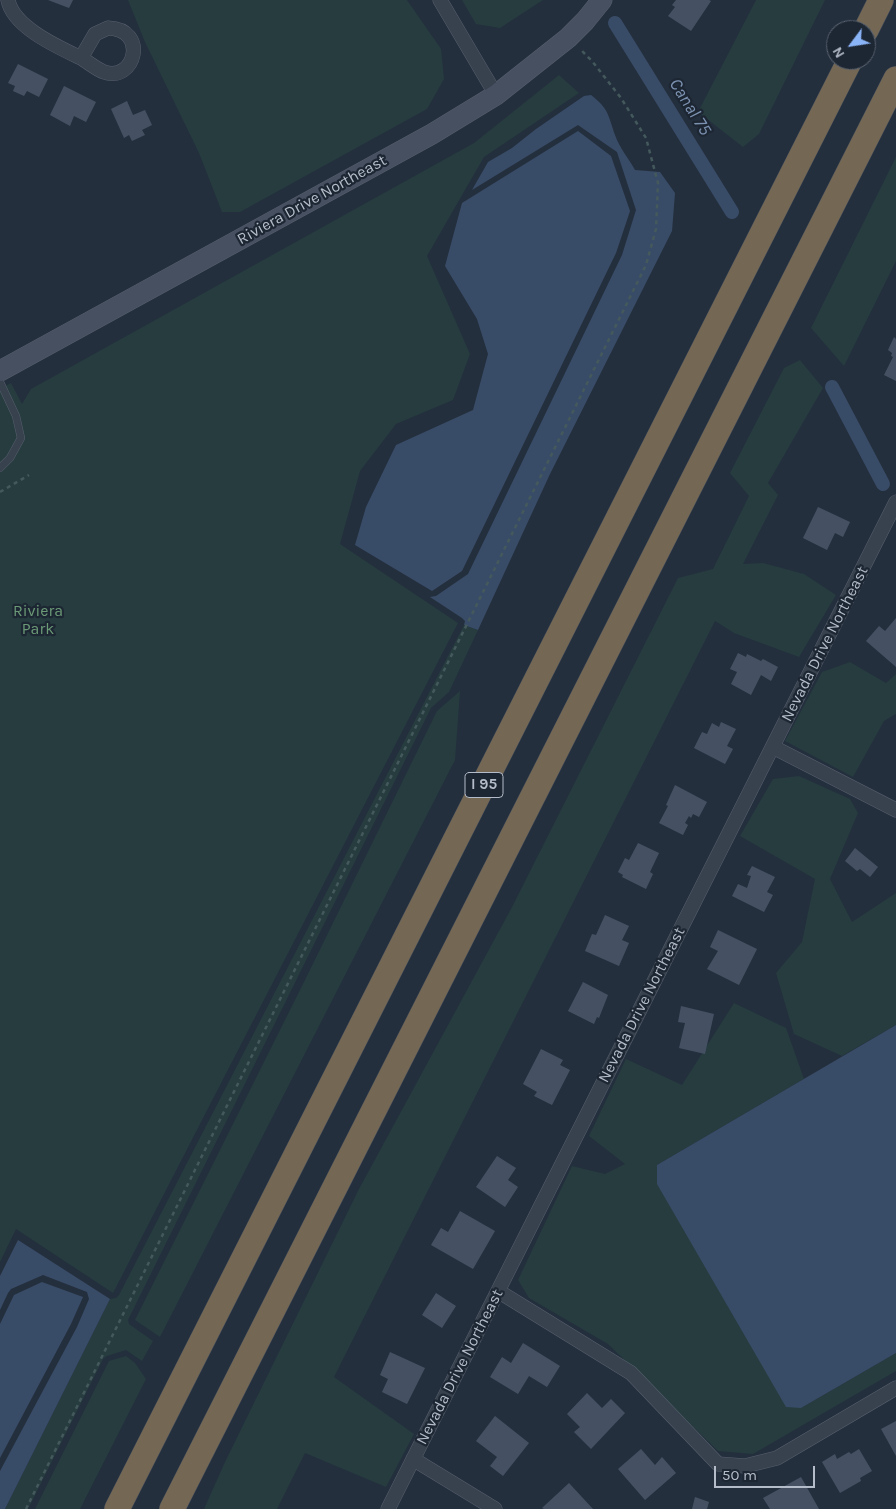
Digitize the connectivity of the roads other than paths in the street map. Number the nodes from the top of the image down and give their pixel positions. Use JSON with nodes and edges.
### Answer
{"nodes":[{"id":1,"x":8,"y":0,"type":"edge"},
{"id":2,"x":440,"y":0,"type":"edge"},
{"id":3,"x":602,"y":0,"type":"edge"},
{"id":4,"x":881,"y":0,"type":"edge"},
{"id":5,"x":871,"y":20,"type":"edge"},
{"id":6,"x":80,"y":58,"type":"dead end"},
{"id":7,"x":845,"y":70,"type":"edge"},
{"id":8,"x":896,"y":79,"type":"edge"},
{"id":9,"x":496,"y":95,"type":"junction"},
{"id":10,"x":0,"y":371,"type":"edge"},
{"id":11,"x":0,"y":382,"type":"edge"},
{"id":12,"x":0,"y":468,"type":"edge"},
{"id":13,"x":896,"y":502,"type":"edge"},
{"id":14,"x":773,"y":747,"type":"junction"},
{"id":15,"x":896,"y":810,"type":"edge"},
{"id":16,"x":498,"y":1291,"type":"junction"},
{"id":17,"x":896,"y":1388,"type":"edge"},
{"id":18,"x":413,"y":1459,"type":"junction"},
{"id":19,"x":117,"y":1509,"type":"edge"},
{"id":20,"x":172,"y":1509,"type":"edge"},
{"id":21,"x":388,"y":1509,"type":"edge"},
{"id":22,"x":495,"y":1509,"type":"edge"}],
"edges":[{"from":1,"to":6,"type":"street"},
{"from":2,"to":9,"type":"street"},
{"from":3,"to":9,"type":"street","name":"Riviera Drive Northeast"},
{"from":4,"to":5,"type":"highway"},
{"from":7,"to":19,"type":"highway","number":"I 95"},
{"from":8,"to":20,"type":"highway"},
{"from":9,"to":10,"type":"street","name":"Riviera Drive Northeast"},
{"from":11,"to":12,"type":"lane"},
{"from":13,"to":14,"type":"street","name":"Nevada Drive Northeast"},
{"from":14,"to":15,"type":"street"},
{"from":14,"to":16,"type":"street","name":"Nevada Drive Northeast"},
{"from":16,"to":17,"type":"street"},
{"from":16,"to":18,"type":"street","name":"Nevada Drive Northeast"},
{"from":18,"to":21,"type":"street","name":"Nevada Drive Northeast"},
{"from":18,"to":22,"type":"street"}]}
